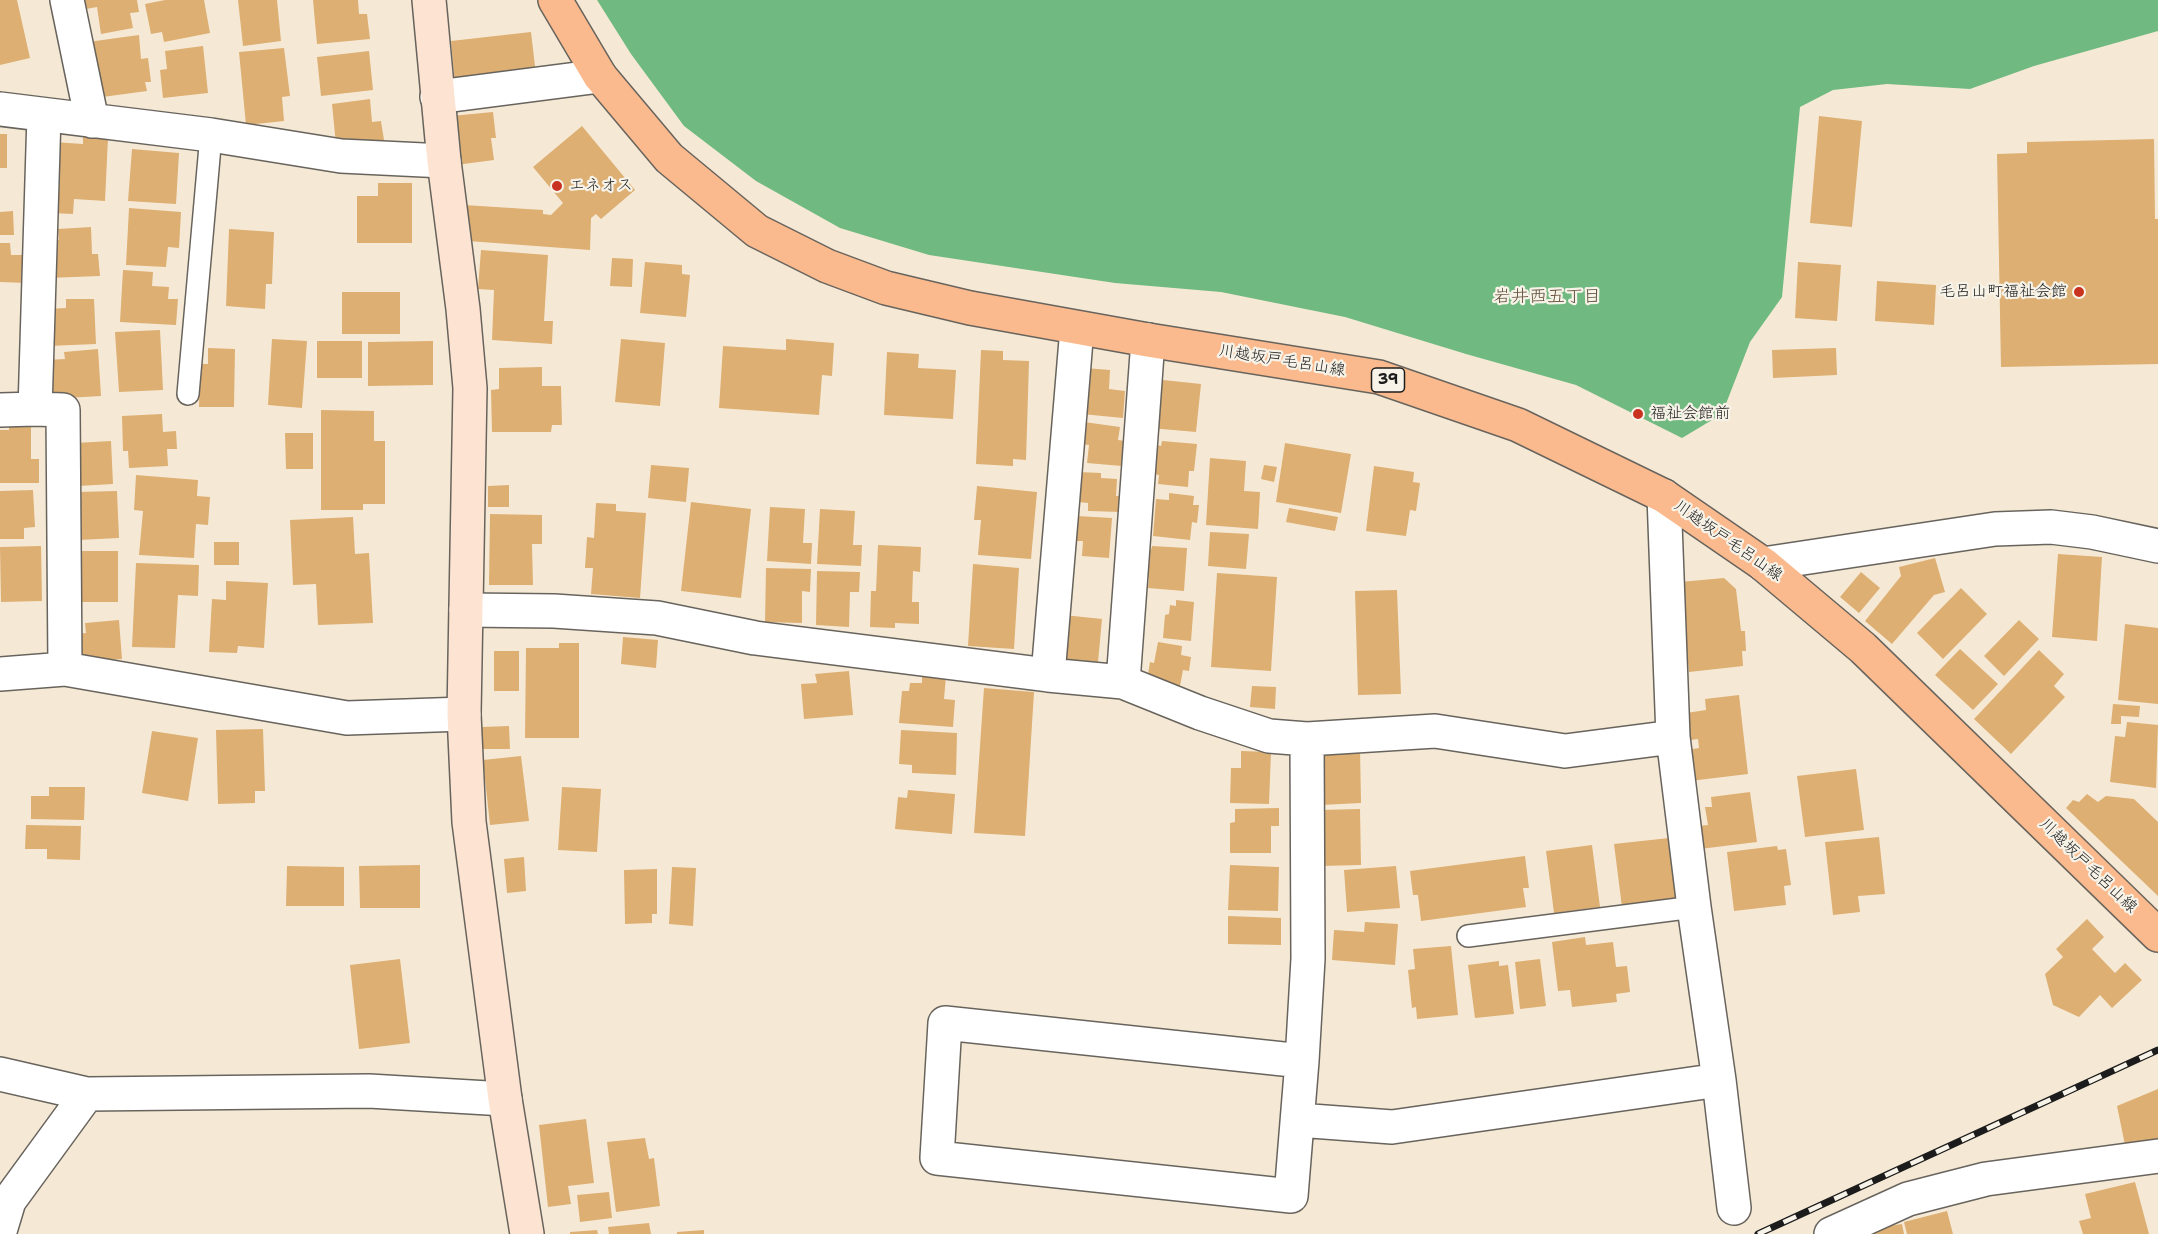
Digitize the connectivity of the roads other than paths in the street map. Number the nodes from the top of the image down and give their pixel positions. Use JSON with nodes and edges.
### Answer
{"nodes":[{"id":1,"x":67,"y":0,"type":"edge"},
{"id":2,"x":429,"y":0,"type":"edge"},
{"id":3,"x":555,"y":0,"type":"edge"},
{"id":4,"x":600,"y":76,"type":"junction"},
{"id":5,"x":437,"y":97,"type":"junction"},
{"id":6,"x":0,"y":110,"type":"edge"},
{"id":7,"x":44,"y":115,"type":"junction"},
{"id":8,"x":92,"y":121,"type":"junction"},
{"id":9,"x":211,"y":135,"type":"junction"},
{"id":10,"x":444,"y":161,"type":"junction"},
{"id":11,"x":1077,"y":328,"type":"junction"},
{"id":12,"x":1148,"y":340,"type":"junction"},
{"id":13,"x":188,"y":394,"type":"dead end"},
{"id":14,"x":35,"y":409,"type":"junction"},
{"id":15,"x":0,"y":410,"type":"edge"},
{"id":16,"x":1664,"y":496,"type":"junction"},
{"id":17,"x":2158,"y":546,"type":"edge"},
{"id":18,"x":1763,"y":564,"type":"junction"},
{"id":19,"x":466,"y":610,"type":"junction"},
{"id":20,"x":65,"y":669,"type":"junction"},
{"id":21,"x":0,"y":674,"type":"edge"},
{"id":22,"x":1048,"y":675,"type":"junction"},
{"id":23,"x":1123,"y":682,"type":"junction"},
{"id":24,"x":464,"y":714,"type":"junction"},
{"id":25,"x":1673,"y":737,"type":"junction"},
{"id":26,"x":1307,"y":739,"type":"junction"},
{"id":27,"x":1694,"y":907,"type":"junction"},
{"id":28,"x":2158,"y":935,"type":"edge"},
{"id":29,"x":1468,"y":936,"type":"dead end"},
{"id":30,"x":1302,"y":1061,"type":"junction"},
{"id":31,"x":0,"y":1074,"type":"edge"},
{"id":32,"x":1719,"y":1080,"type":"junction"},
{"id":33,"x":87,"y":1094,"type":"junction"},
{"id":34,"x":505,"y":1099,"type":"junction"},
{"id":35,"x":1298,"y":1120,"type":"junction"},
{"id":36,"x":2158,"y":1156,"type":"edge"},
{"id":37,"x":1734,"y":1208,"type":"dead end"},
{"id":38,"x":0,"y":1232,"type":"edge"},
{"id":39,"x":527,"y":1234,"type":"edge"},
{"id":40,"x":1831,"y":1234,"type":"edge"}],
"edges":[{"from":1,"to":8,"type":"street"},
{"from":2,"to":5,"type":"street"},
{"from":3,"to":4,"type":"main road","name":"川越坂戸毛呂山線","number":"39"},
{"from":4,"to":5,"type":"street"},
{"from":4,"to":11,"type":"main road","name":"川越坂戸毛呂山線","number":"39"},
{"from":5,"to":10,"type":"street"},
{"from":6,"to":7,"type":"street"},
{"from":7,"to":8,"type":"street"},
{"from":7,"to":14,"type":"street"},
{"from":8,"to":9,"type":"street"},
{"from":9,"to":10,"type":"street"},
{"from":9,"to":13,"type":"lane"},
{"from":10,"to":19,"type":"street"},
{"from":11,"to":12,"type":"main road","name":"川越坂戸毛呂山線","number":"39"},
{"from":11,"to":22,"type":"street"},
{"from":12,"to":16,"type":"main road","name":"川越坂戸毛呂山線","number":"39"},
{"from":12,"to":23,"type":"street"},
{"from":14,"to":15,"type":"street"},
{"from":14,"to":20,"type":"street"},
{"from":16,"to":18,"type":"main road","name":"川越坂戸毛呂山線","number":"39"},
{"from":16,"to":25,"type":"street"},
{"from":17,"to":18,"type":"street"},
{"from":18,"to":28,"type":"main road","name":"川越坂戸毛呂山線","number":"39"},
{"from":19,"to":22,"type":"street"},
{"from":19,"to":24,"type":"street"},
{"from":20,"to":21,"type":"street"},
{"from":20,"to":24,"type":"street"},
{"from":22,"to":23,"type":"street"},
{"from":23,"to":26,"type":"street"},
{"from":24,"to":34,"type":"street"},
{"from":25,"to":26,"type":"street"},
{"from":25,"to":27,"type":"street"},
{"from":26,"to":30,"type":"street"},
{"from":27,"to":29,"type":"lane"},
{"from":27,"to":32,"type":"street"},
{"from":30,"to":35,"type":"street"},
{"from":30,"to":35,"type":"street"},
{"from":31,"to":33,"type":"street"},
{"from":32,"to":35,"type":"street"},
{"from":32,"to":37,"type":"street"},
{"from":33,"to":34,"type":"street"},
{"from":33,"to":38,"type":"street"},
{"from":34,"to":39,"type":"street"},
{"from":36,"to":40,"type":"street"}]}
